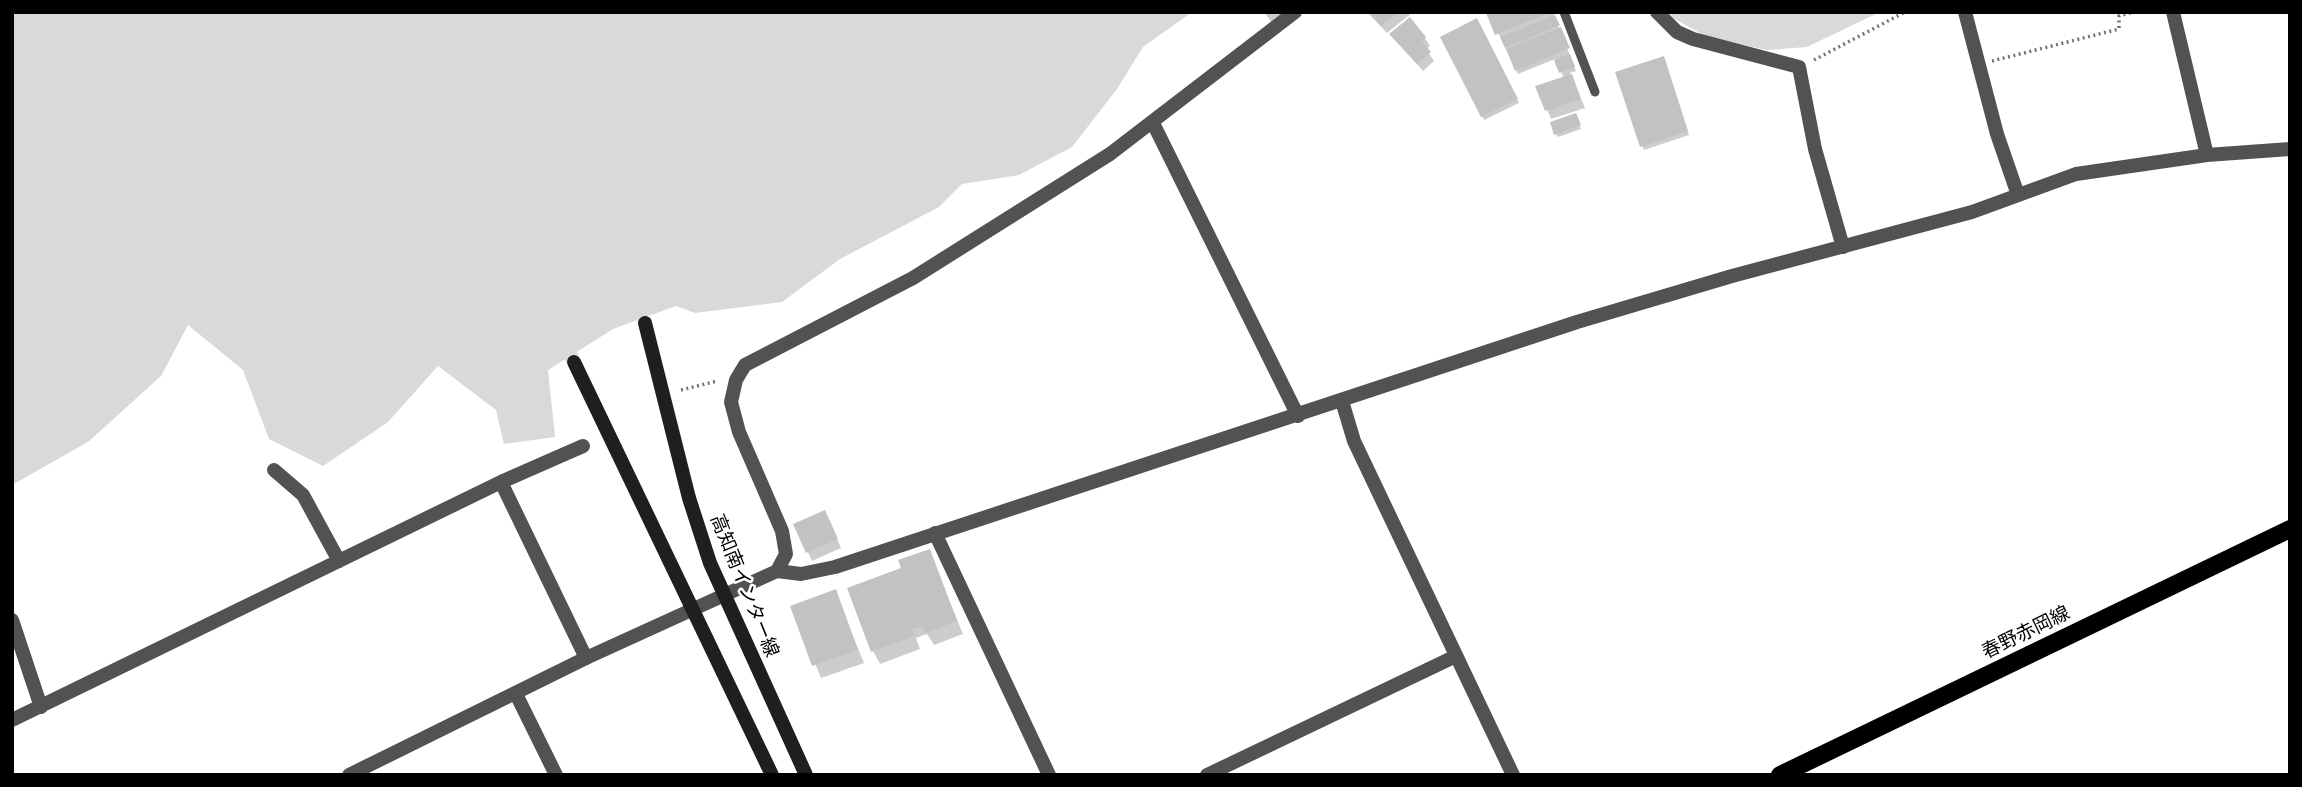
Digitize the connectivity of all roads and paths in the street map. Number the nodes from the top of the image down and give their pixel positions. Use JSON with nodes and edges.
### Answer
{"nodes":[{"id":1,"x":1295,"y":12,"type":"edge"},
{"id":2,"x":1564,"y":12,"type":"edge"},
{"id":3,"x":1657,"y":12,"type":"edge"},
{"id":4,"x":1905,"y":12,"type":"edge"},
{"id":5,"x":1965,"y":12,"type":"edge"},
{"id":6,"x":2134,"y":12,"type":"edge"},
{"id":7,"x":2173,"y":12,"type":"edge"},
{"id":8,"x":1981,"y":66,"type":"junction"},
{"id":9,"x":1799,"y":67,"type":"junction"},
{"id":10,"x":1595,"y":92,"type":"dead end"},
{"id":11,"x":1153,"y":123,"type":"junction"},
{"id":12,"x":2290,"y":149,"type":"edge"},
{"id":13,"x":2207,"y":155,"type":"junction"},
{"id":14,"x":2018,"y":195,"type":"junction"},
{"id":15,"x":1843,"y":247,"type":"junction"},
{"id":16,"x":645,"y":323,"type":"tunnel mouth"},
{"id":17,"x":574,"y":362,"type":"tunnel mouth"},
{"id":18,"x":717,"y":381,"type":"dead end"},
{"id":19,"x":681,"y":390,"type":"dead end"},
{"id":20,"x":1342,"y":401,"type":"junction"},
{"id":21,"x":1298,"y":416,"type":"junction"},
{"id":22,"x":583,"y":446,"type":"dead end"},
{"id":23,"x":274,"y":470,"type":"dead end"},
{"id":24,"x":501,"y":482,"type":"junction"},
{"id":25,"x":2290,"y":529,"type":"edge"},
{"id":26,"x":935,"y":533,"type":"junction"},
{"id":27,"x":339,"y":561,"type":"junction"},
{"id":28,"x":777,"y":571,"type":"junction"},
{"id":29,"x":724,"y":595,"type":"junction"},
{"id":30,"x":693,"y":609,"type":"junction"},
{"id":31,"x":12,"y":620,"type":"edge"},
{"id":32,"x":1456,"y":656,"type":"junction"},
{"id":33,"x":586,"y":658,"type":"junction"},
{"id":34,"x":516,"y":694,"type":"junction"},
{"id":35,"x":41,"y":707,"type":"junction"},
{"id":36,"x":12,"y":720,"type":"edge"},
{"id":37,"x":349,"y":775,"type":"edge"},
{"id":38,"x":556,"y":775,"type":"edge"},
{"id":39,"x":772,"y":775,"type":"edge"},
{"id":40,"x":806,"y":775,"type":"edge"},
{"id":41,"x":1049,"y":775,"type":"edge"},
{"id":42,"x":1207,"y":775,"type":"edge"},
{"id":43,"x":1513,"y":775,"type":"edge"},
{"id":44,"x":1780,"y":775,"type":"edge"}],
"edges":[{"from":1,"to":11,"type":"street"},
{"from":2,"to":10,"type":"lane"},
{"from":3,"to":9,"type":"street"},
{"from":4,"to":9,"type":"path"},
{"from":5,"to":8,"type":"street"},
{"from":6,"to":8,"type":"path"},
{"from":7,"to":13,"type":"street"},
{"from":8,"to":14,"type":"street"},
{"from":9,"to":15,"type":"street"},
{"from":11,"to":21,"type":"street"},
{"from":11,"to":28,"type":"street"},
{"from":12,"to":13,"type":"street"},
{"from":13,"to":14,"type":"street"},
{"from":14,"to":15,"type":"street"},
{"from":15,"to":20,"type":"street"},
{"from":16,"to":29,"type":"main road","name":"高知南インター線"},
{"from":17,"to":30,"type":"main road"},
{"from":18,"to":19,"type":"path"},
{"from":20,"to":21,"type":"street"},
{"from":20,"to":32,"type":"street"},
{"from":21,"to":26,"type":"street"},
{"from":22,"to":24,"type":"street"},
{"from":23,"to":27,"type":"street"},
{"from":24,"to":27,"type":"street"},
{"from":24,"to":33,"type":"street"},
{"from":25,"to":44,"type":"main road","name":"春野赤岡線"},
{"from":26,"to":28,"type":"street"},
{"from":26,"to":41,"type":"street"},
{"from":27,"to":35,"type":"street"},
{"from":28,"to":29,"type":"street"},
{"from":29,"to":30,"type":"street"},
{"from":29,"to":40,"type":"main road","name":"高知南インター線"},
{"from":30,"to":33,"type":"street"},
{"from":30,"to":39,"type":"main road"},
{"from":31,"to":35,"type":"street"},
{"from":32,"to":42,"type":"street"},
{"from":32,"to":43,"type":"street"},
{"from":33,"to":34,"type":"street"},
{"from":34,"to":37,"type":"street"},
{"from":34,"to":38,"type":"street"},
{"from":35,"to":36,"type":"street"}]}
